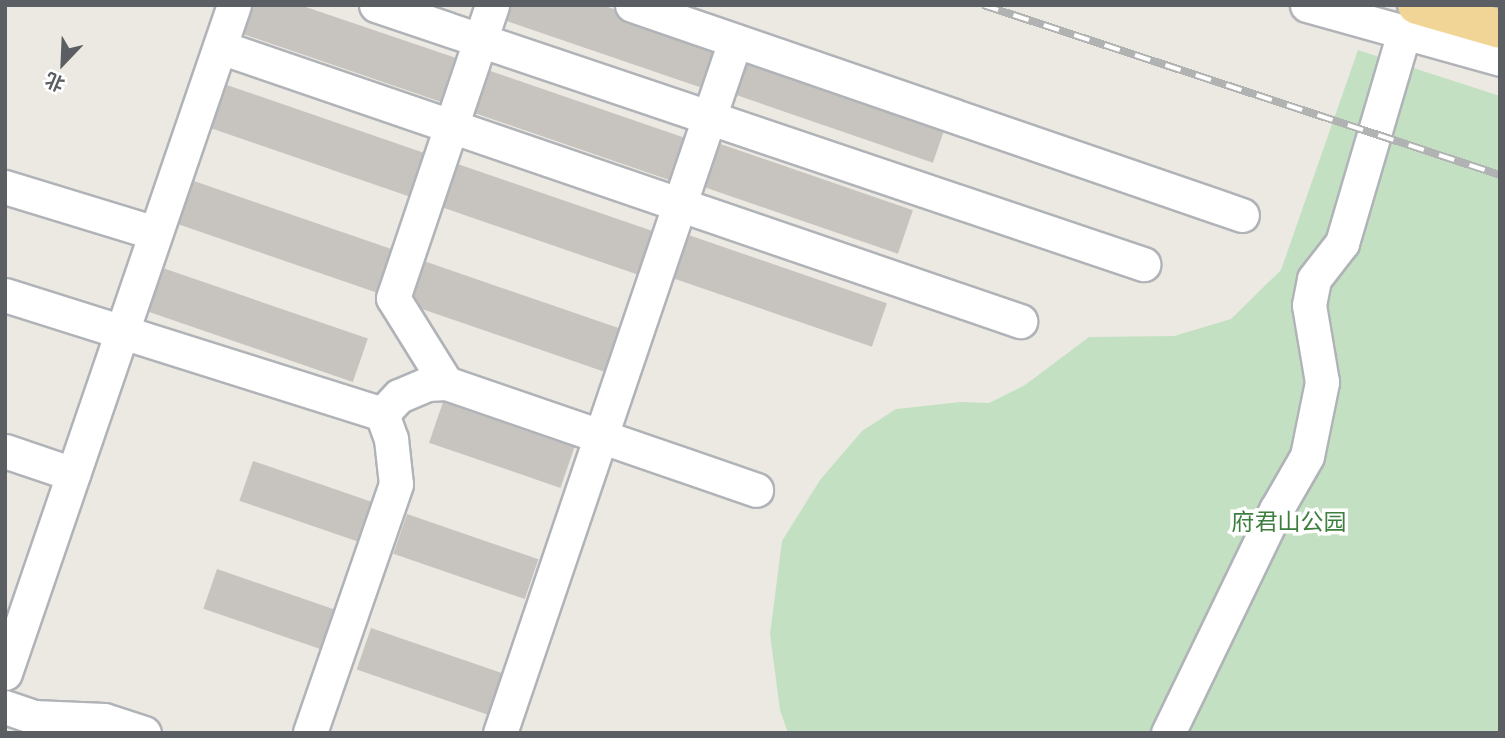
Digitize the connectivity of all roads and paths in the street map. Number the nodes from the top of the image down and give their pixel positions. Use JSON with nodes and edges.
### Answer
{"nodes":[{"id":1,"x":234,"y":5,"type":"edge"},
{"id":2,"x":376,"y":5,"type":"edge"},
{"id":3,"x":492,"y":5,"type":"edge"},
{"id":4,"x":632,"y":5,"type":"edge"},
{"id":5,"x":1307,"y":5,"type":"edge"},
{"id":6,"x":1410,"y":19,"type":"edge"},
{"id":7,"x":1500,"y":29,"type":"edge"},
{"id":8,"x":480,"y":40,"type":"junction"},
{"id":9,"x":735,"y":41,"type":"junction"},
{"id":10,"x":220,"y":47,"type":"junction"},
{"id":11,"x":1500,"y":59,"type":"edge"},
{"id":12,"x":709,"y":117,"type":"junction"},
{"id":13,"x":451,"y":126,"type":"junction"},
{"id":14,"x":5,"y":187,"type":"edge"},
{"id":15,"x":679,"y":204,"type":"junction"},
{"id":16,"x":1242,"y":215,"type":"dead end"},
{"id":17,"x":155,"y":233,"type":"junction"},
{"id":18,"x":1143,"y":264,"type":"dead end"},
{"id":19,"x":5,"y":295,"type":"edge"},
{"id":20,"x":1020,"y":321,"type":"dead end"},
{"id":21,"x":121,"y":333,"type":"junction"},
{"id":22,"x":446,"y":383,"type":"junction"},
{"id":23,"x":382,"y":414,"type":"junction"},
{"id":24,"x":601,"y":436,"type":"junction"},
{"id":25,"x":5,"y":451,"type":"edge"},
{"id":26,"x":73,"y":474,"type":"junction"},
{"id":27,"x":757,"y":490,"type":"dead end"},
{"id":28,"x":5,"y":673,"type":"edge"},
{"id":29,"x":5,"y":707,"type":"edge"},
{"id":30,"x":144,"y":733,"type":"edge"},
{"id":31,"x":310,"y":733,"type":"edge"},
{"id":32,"x":500,"y":733,"type":"edge"},
{"id":33,"x":1168,"y":733,"type":"edge"}],
"edges":[{"from":1,"to":10,"type":"street"},
{"from":2,"to":8,"type":"street"},
{"from":3,"to":8,"type":"street"},
{"from":4,"to":9,"type":"street"},
{"from":5,"to":6,"type":"street"},
{"from":6,"to":7,"type":"highway"},
{"from":6,"to":11,"type":"street"},
{"from":6,"to":33,"type":"street"},
{"from":8,"to":12,"type":"street"},
{"from":8,"to":13,"type":"street"},
{"from":9,"to":12,"type":"street"},
{"from":9,"to":16,"type":"street"},
{"from":10,"to":13,"type":"street"},
{"from":10,"to":17,"type":"street"},
{"from":12,"to":15,"type":"street"},
{"from":12,"to":18,"type":"street"},
{"from":13,"to":15,"type":"street"},
{"from":13,"to":22,"type":"street"},
{"from":14,"to":17,"type":"street"},
{"from":15,"to":20,"type":"street"},
{"from":15,"to":24,"type":"street"},
{"from":17,"to":21,"type":"street"},
{"from":19,"to":21,"type":"street"},
{"from":21,"to":23,"type":"street"},
{"from":21,"to":26,"type":"street"},
{"from":22,"to":23,"type":"street"},
{"from":22,"to":24,"type":"street"},
{"from":23,"to":31,"type":"street"},
{"from":24,"to":27,"type":"street"},
{"from":24,"to":32,"type":"street"},
{"from":25,"to":26,"type":"street"},
{"from":26,"to":28,"type":"street"},
{"from":29,"to":30,"type":"street"}]}
